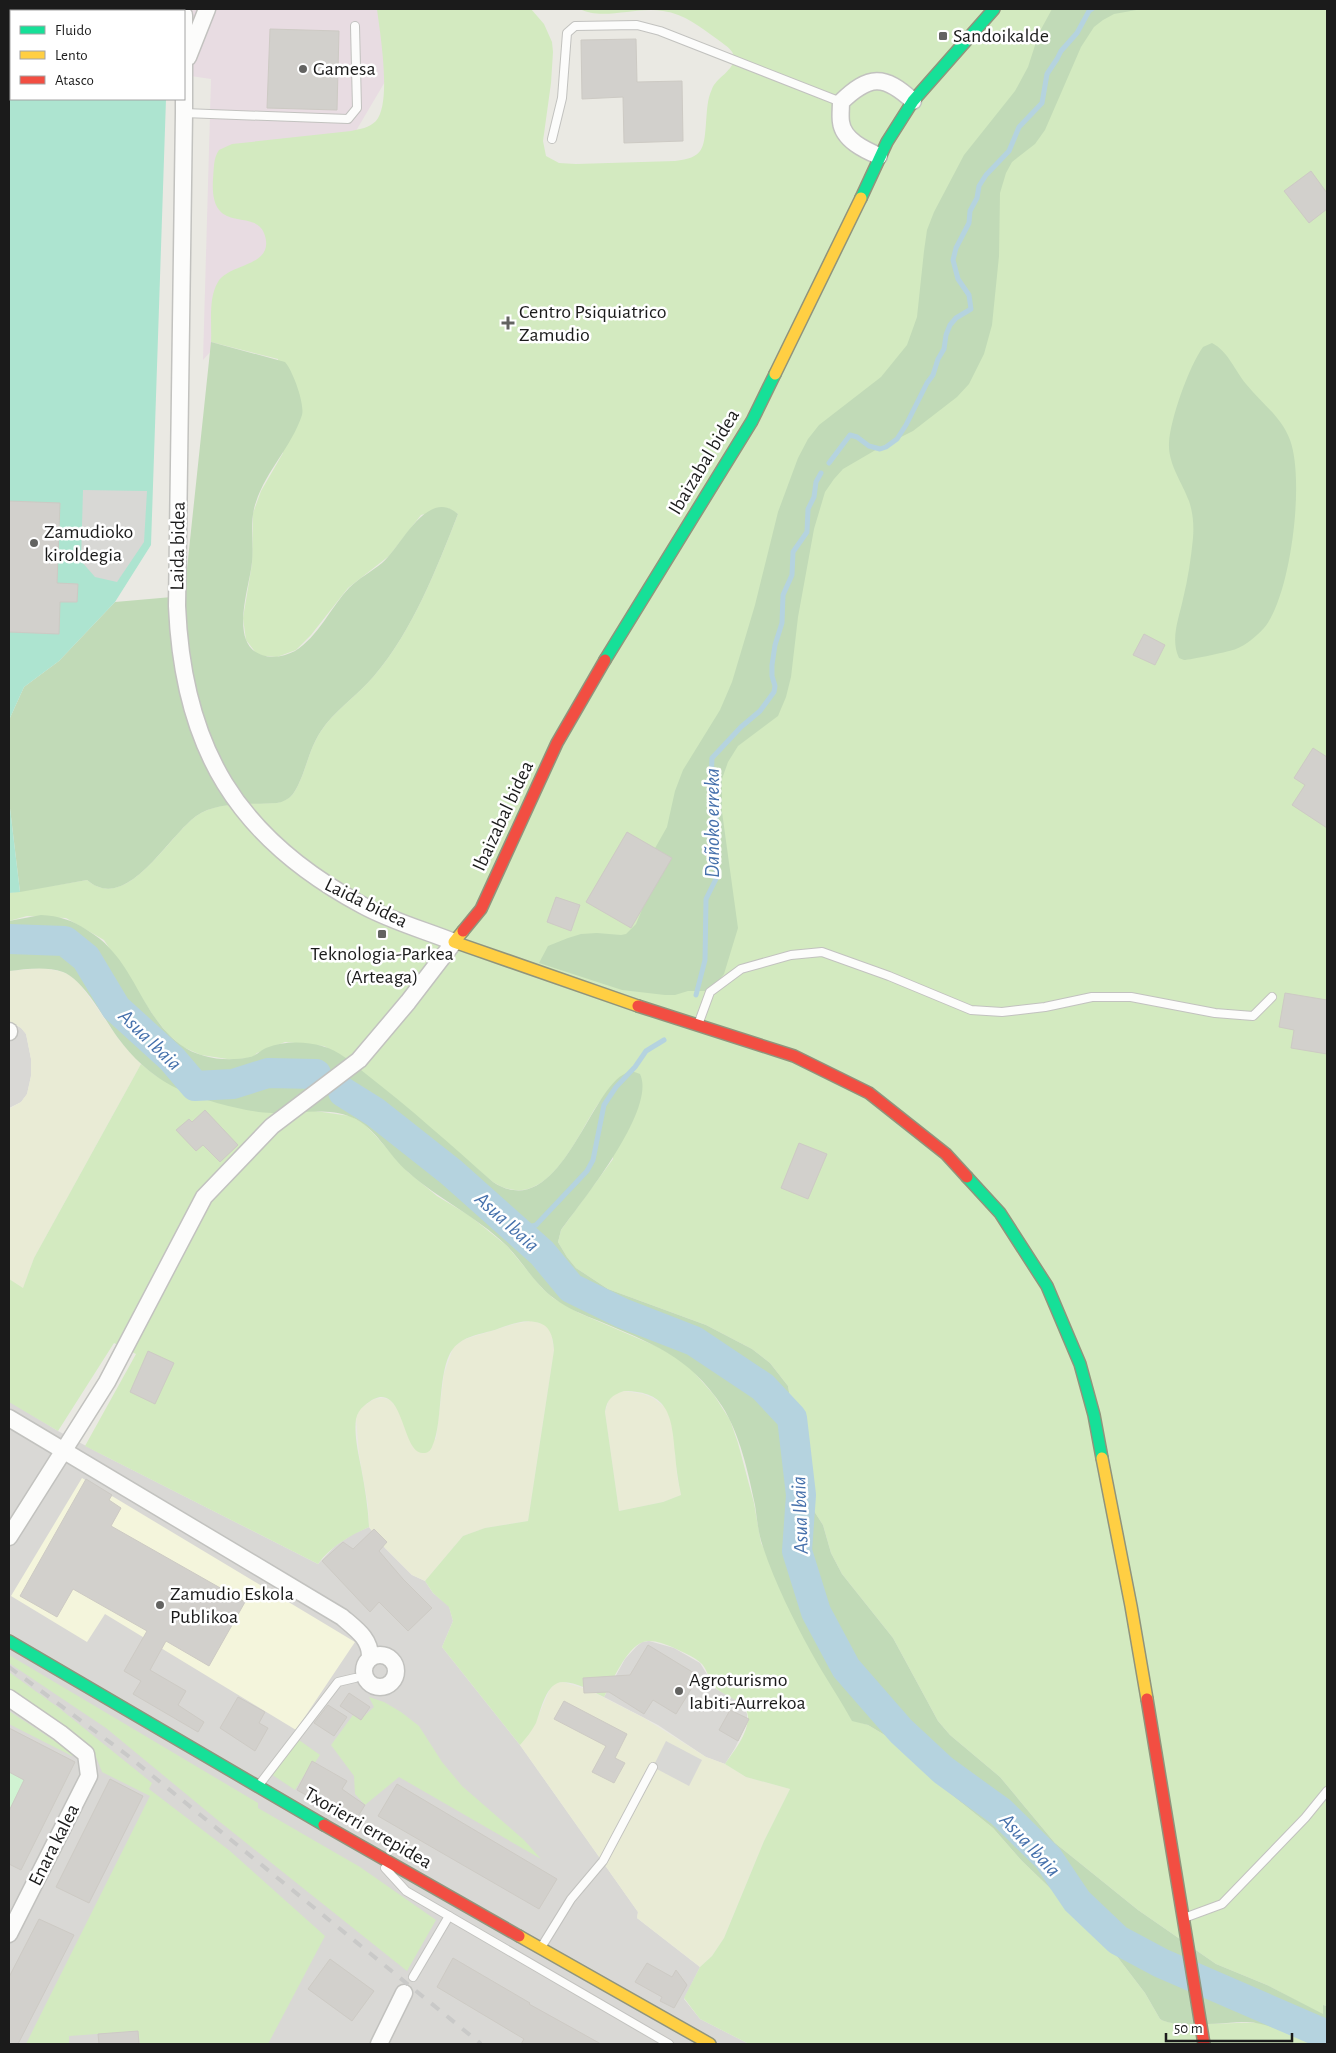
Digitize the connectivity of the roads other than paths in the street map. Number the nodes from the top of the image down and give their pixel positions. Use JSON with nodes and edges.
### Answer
{"nodes":[{"id":1,"x":207,"y":9,"type":"edge"},
{"id":2,"x":994,"y":9,"type":"edge"},
{"id":3,"x":355,"y":26,"type":"dead end"},
{"id":4,"x":185,"y":64,"type":"edge"},
{"id":5,"x":184,"y":100,"type":"edge"},
{"id":6,"x":913,"y":100,"type":"junction"},
{"id":7,"x":841,"y":102,"type":"junction"},
{"id":8,"x":184,"y":114,"type":"junction"},
{"id":9,"x":552,"y":139,"type":"dead end"},
{"id":10,"x":879,"y":156,"type":"junction"},
{"id":11,"x":454,"y":942,"type":"junction"},
{"id":12,"x":1272,"y":997,"type":"dead end"},
{"id":13,"x":698,"y":1024,"type":"junction"},
{"id":14,"x":9,"y":1418,"type":"edge"},
{"id":15,"x":63,"y":1450,"type":"junction"},
{"id":16,"x":9,"y":1537,"type":"edge"},
{"id":17,"x":9,"y":1642,"type":"edge"},
{"id":18,"x":370,"y":1658,"type":"dead end"},
{"id":19,"x":355,"y":1678,"type":"dead end"},
{"id":20,"x":9,"y":1698,"type":"edge"},
{"id":21,"x":653,"y":1767,"type":"dead end"},
{"id":22,"x":258,"y":1786,"type":"junction"},
{"id":23,"x":1327,"y":1791,"type":"edge"},
{"id":24,"x":374,"y":1854,"type":"junction"},
{"id":25,"x":450,"y":1916,"type":"junction"},
{"id":26,"x":1182,"y":1919,"type":"junction"},
{"id":27,"x":9,"y":1934,"type":"edge"},
{"id":28,"x":540,"y":1950,"type":"junction"},
{"id":29,"x":413,"y":1977,"type":"dead end"},
{"id":30,"x":404,"y":1993,"type":"dead end"},
{"id":31,"x":378,"y":2044,"type":"edge"},
{"id":32,"x":669,"y":2044,"type":"edge"},
{"id":33,"x":710,"y":2044,"type":"edge"},
{"id":34,"x":1204,"y":2044,"type":"edge"}],
"edges":[{"from":1,"to":4,"type":"street"},
{"from":2,"to":6,"type":"street","name":"Ibaizabal bidea"},
{"from":3,"to":8,"type":"lane"},
{"from":5,"to":8,"type":"street","name":"Laida bidea"},
{"from":6,"to":7,"type":"street"},
{"from":6,"to":10,"type":"street","name":"Ibaizabal bidea"},
{"from":7,"to":9,"type":"lane"},
{"from":7,"to":10,"type":"street"},
{"from":8,"to":11,"type":"street","name":"Laida bidea"},
{"from":10,"to":11,"type":"street","name":"Ibaizabal bidea"},
{"from":11,"to":13,"type":"street"},
{"from":11,"to":15,"type":"street"},
{"from":12,"to":13,"type":"lane"},
{"from":13,"to":26,"type":"street"},
{"from":14,"to":15,"type":"street"},
{"from":15,"to":16,"type":"street"},
{"from":15,"to":18,"type":"street"},
{"from":17,"to":22,"type":"street","name":"Txorierri errepidea"},
{"from":19,"to":22,"type":"lane"},
{"from":20,"to":27,"type":"street","name":"Enara kalea"},
{"from":21,"to":28,"type":"lane"},
{"from":22,"to":24,"type":"street","name":"Txorierri errepidea"},
{"from":23,"to":26,"type":"lane"},
{"from":24,"to":25,"type":"lane"},
{"from":24,"to":28,"type":"street","name":"Txorierri errepidea"},
{"from":25,"to":29,"type":"lane"},
{"from":25,"to":32,"type":"lane"},
{"from":26,"to":34,"type":"street"},
{"from":28,"to":33,"type":"street","name":"Txorierri errepidea"},
{"from":30,"to":31,"type":"street"}]}
